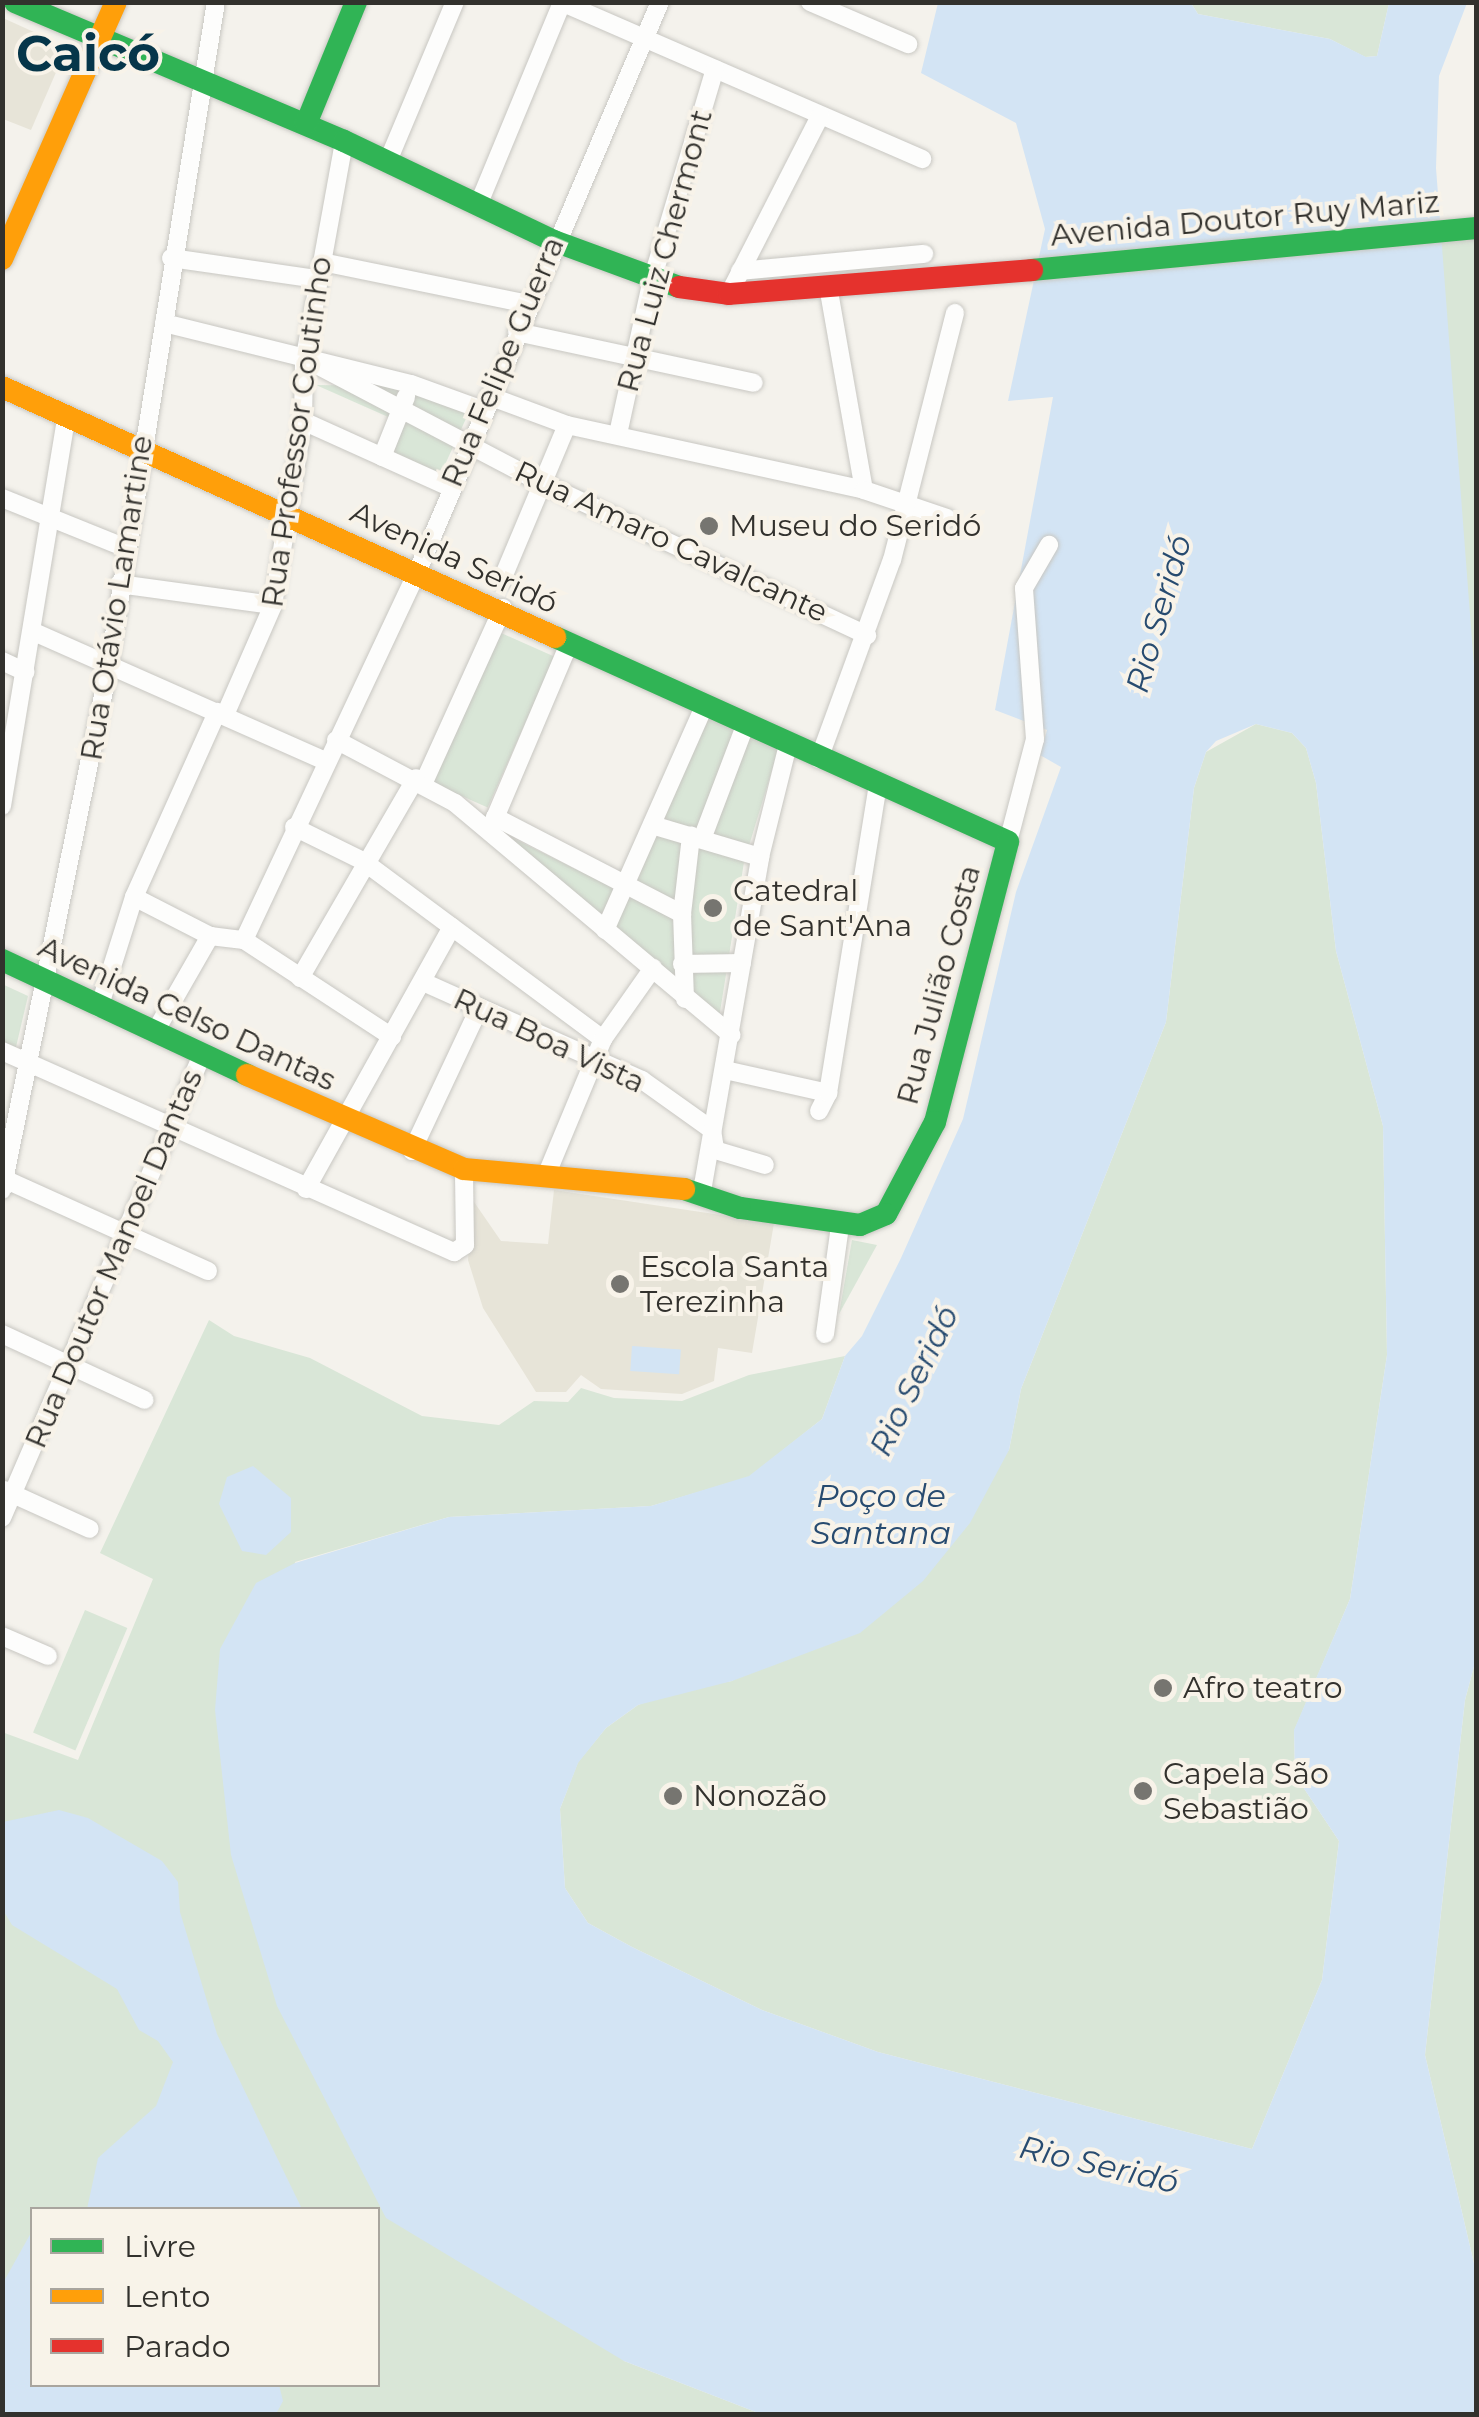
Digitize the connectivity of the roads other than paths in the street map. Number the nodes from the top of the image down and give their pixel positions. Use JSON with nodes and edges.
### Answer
{"nodes":[{"id":1,"x":15,"y":2,"type":"edge"},
{"id":2,"x":116,"y":2,"type":"edge"},
{"id":3,"x":216,"y":2,"type":"edge"},
{"id":4,"x":356,"y":2,"type":"edge"},
{"id":5,"x":455,"y":2,"type":"edge"},
{"id":6,"x":660,"y":2,"type":"edge"},
{"id":7,"x":810,"y":2,"type":"edge"},
{"id":8,"x":562,"y":3,"type":"edge"},
{"id":9,"x":644,"y":36,"type":"junction"},
{"id":10,"x":100,"y":38,"type":"junction"},
{"id":11,"x":908,"y":44,"type":"dead end"},
{"id":12,"x":715,"y":69,"type":"junction"},
{"id":13,"x":204,"y":84,"type":"junction"},
{"id":14,"x":820,"y":116,"type":"junction"},
{"id":15,"x":306,"y":124,"type":"junction"},
{"id":16,"x":344,"y":140,"type":"junction"},
{"id":17,"x":922,"y":159,"type":"dead end"},
{"id":18,"x":388,"y":161,"type":"junction"},
{"id":19,"x":479,"y":203,"type":"junction"},
{"id":20,"x":1476,"y":228,"type":"edge"},
{"id":21,"x":554,"y":240,"type":"junction"},
{"id":22,"x":924,"y":254,"type":"dead end"},
{"id":23,"x":171,"y":258,"type":"junction"},
{"id":24,"x":2,"y":259,"type":"edge"},
{"id":25,"x":320,"y":270,"type":"junction"},
{"id":26,"x":740,"y":271,"type":"junction"},
{"id":27,"x":652,"y":280,"type":"junction"},
{"id":28,"x":828,"y":286,"type":"junction"},
{"id":29,"x":729,"y":294,"type":"junction"},
{"id":30,"x":529,"y":304,"type":"junction"},
{"id":31,"x":955,"y":313,"type":"dead end"},
{"id":32,"x":164,"y":323,"type":"junction"},
{"id":33,"x":517,"y":332,"type":"junction"},
{"id":34,"x":633,"y":360,"type":"junction"},
{"id":35,"x":311,"y":363,"type":"junction"},
{"id":36,"x":754,"y":383,"type":"dead end"},
{"id":37,"x":411,"y":384,"type":"junction"},
{"id":38,"x":2,"y":387,"type":"edge"},
{"id":39,"x":486,"y":403,"type":"junction"},
{"id":40,"x":402,"y":408,"type":"junction"},
{"id":41,"x":67,"y":415,"type":"junction"},
{"id":42,"x":303,"y":421,"type":"junction"},
{"id":43,"x":567,"y":426,"type":"junction"},
{"id":44,"x":618,"y":434,"type":"junction"},
{"id":45,"x":469,"y":444,"type":"junction"},
{"id":46,"x":140,"y":451,"type":"junction"},
{"id":47,"x":382,"y":457,"type":"junction"},
{"id":48,"x":544,"y":484,"type":"junction"},
{"id":49,"x":450,"y":487,"type":"junction"},
{"id":50,"x":864,"y":490,"type":"junction"},
{"id":51,"x":2,"y":498,"type":"edge"},
{"id":52,"x":906,"y":505,"type":"junction"},
{"id":53,"x":285,"y":512,"type":"junction"},
{"id":54,"x":49,"y":518,"type":"junction"},
{"id":55,"x":947,"y":518,"type":"dead end"},
{"id":56,"x":1048,"y":544,"type":"dead end"},
{"id":57,"x":124,"y":547,"type":"junction"},
{"id":58,"x":418,"y":570,"type":"junction"},
{"id":59,"x":501,"y":582,"type":"dead end"},
{"id":60,"x":119,"y":584,"type":"junction"},
{"id":61,"x":273,"y":605,"type":"junction"},
{"id":62,"x":503,"y":608,"type":"junction"},
{"id":63,"x":34,"y":632,"type":"junction"},
{"id":64,"x":868,"y":636,"type":"junction"},
{"id":65,"x":568,"y":646,"type":"junction"},
{"id":66,"x":2,"y":661,"type":"edge"},
{"id":67,"x":110,"y":666,"type":"junction"},
{"id":68,"x":26,"y":672,"type":"junction"},
{"id":69,"x":704,"y":707,"type":"junction"},
{"id":70,"x":221,"y":714,"type":"junction"},
{"id":71,"x":744,"y":726,"type":"junction"},
{"id":72,"x":336,"y":740,"type":"junction"},
{"id":73,"x":788,"y":745,"type":"junction"},
{"id":74,"x":818,"y":759,"type":"junction"},
{"id":75,"x":326,"y":760,"type":"junction"},
{"id":76,"x":420,"y":780,"type":"junction"},
{"id":77,"x":878,"y":789,"type":"junction"},
{"id":78,"x":2,"y":806,"type":"edge"},
{"id":79,"x":492,"y":825,"type":"junction"},
{"id":80,"x":652,"y":825,"type":"junction"},
{"id":81,"x":294,"y":828,"type":"junction"},
{"id":82,"x":696,"y":837,"type":"junction"},
{"id":83,"x":1008,"y":842,"type":"junction"},
{"id":84,"x":760,"y":857,"type":"junction"},
{"id":85,"x":364,"y":861,"type":"junction"},
{"id":86,"x":624,"y":884,"type":"junction"},
{"id":87,"x":134,"y":898,"type":"junction"},
{"id":88,"x":682,"y":914,"type":"junction"},
{"id":89,"x":452,"y":927,"type":"junction"},
{"id":90,"x":605,"y":930,"type":"junction"},
{"id":91,"x":210,"y":936,"type":"junction"},
{"id":92,"x":244,"y":940,"type":"junction"},
{"id":93,"x":2,"y":960,"type":"edge"},
{"id":94,"x":742,"y":963,"type":"junction"},
{"id":95,"x":682,"y":964,"type":"junction"},
{"id":96,"x":653,"y":968,"type":"junction"},
{"id":97,"x":300,"y":978,"type":"junction"},
{"id":98,"x":423,"y":982,"type":"junction"},
{"id":99,"x":48,"y":983,"type":"junction"},
{"id":100,"x":685,"y":999,"type":"junction"},
{"id":101,"x":99,"y":1008,"type":"junction"},
{"id":102,"x":478,"y":1012,"type":"junction"},
{"id":103,"x":154,"y":1032,"type":"junction"},
{"id":104,"x":731,"y":1036,"type":"junction"},
{"id":105,"x":392,"y":1037,"type":"junction"},
{"id":106,"x":603,"y":1039,"type":"junction"},
{"id":107,"x":2,"y":1050,"type":"edge"},
{"id":108,"x":202,"y":1054,"type":"junction"},
{"id":109,"x":594,"y":1060,"type":"junction"},
{"id":110,"x":33,"y":1064,"type":"junction"},
{"id":111,"x":725,"y":1070,"type":"junction"},
{"id":112,"x":828,"y":1093,"type":"junction"},
{"id":113,"x":819,"y":1111,"type":"dead end"},
{"id":114,"x":346,"y":1122,"type":"junction"},
{"id":115,"x":170,"y":1126,"type":"junction"},
{"id":116,"x":712,"y":1130,"type":"junction"},
{"id":117,"x":412,"y":1151,"type":"junction"},
{"id":118,"x":766,"y":1165,"type":"dead end"},
{"id":119,"x":464,"y":1169,"type":"junction"},
{"id":120,"x":546,"y":1176,"type":"junction"},
{"id":121,"x":4,"y":1183,"type":"edge"},
{"id":122,"x":306,"y":1189,"type":"junction"},
{"id":123,"x":702,"y":1191,"type":"junction"},
{"id":124,"x":840,"y":1226,"type":"junction"},
{"id":125,"x":126,"y":1232,"type":"junction"},
{"id":126,"x":208,"y":1271,"type":"dead end"},
{"id":127,"x":2,"y":1334,"type":"edge"},
{"id":128,"x":825,"y":1334,"type":"dead end"},
{"id":129,"x":68,"y":1366,"type":"junction"},
{"id":130,"x":145,"y":1400,"type":"dead end"},
{"id":131,"x":8,"y":1492,"type":"edge"},
{"id":132,"x":2,"y":1518,"type":"edge"},
{"id":133,"x":90,"y":1530,"type":"dead end"},
{"id":134,"x":2,"y":1636,"type":"edge"},
{"id":135,"x":48,"y":1656,"type":"dead end"}],
"edges":[{"from":1,"to":10,"type":"main road","name":"Avenida Doutor Ruy Mariz"},
{"from":2,"to":10,"type":"main road"},
{"from":3,"to":13,"type":"street","name":"Rua Otávio Lamartine"},
{"from":4,"to":15,"type":"main road"},
{"from":5,"to":18,"type":"street"},
{"from":6,"to":9,"type":"street","name":"Rua Felipe Guerra"},
{"from":7,"to":11,"type":"street"},
{"from":8,"to":9,"type":"street"},
{"from":8,"to":19,"type":"street"},
{"from":9,"to":12,"type":"street"},
{"from":9,"to":21,"type":"street","name":"Rua Felipe Guerra"},
{"from":10,"to":13,"type":"main road","name":"Avenida Doutor Ruy Mariz"},
{"from":10,"to":24,"type":"main road"},
{"from":12,"to":14,"type":"street"},
{"from":12,"to":27,"type":"street","name":"Rua Luiz Chermont"},
{"from":13,"to":15,"type":"main road","name":"Avenida Doutor Ruy Mariz"},
{"from":13,"to":23,"type":"street","name":"Rua Otávio Lamartine"},
{"from":14,"to":17,"type":"street"},
{"from":14,"to":26,"type":"street"},
{"from":15,"to":16,"type":"main road","name":"Avenida Doutor Ruy Mariz"},
{"from":16,"to":18,"type":"main road","name":"Avenida Doutor Ruy Mariz"},
{"from":16,"to":25,"type":"street","name":"Rua Professor Coutinho"},
{"from":18,"to":19,"type":"main road","name":"Avenida Doutor Ruy Mariz"},
{"from":19,"to":21,"type":"main road","name":"Avenida Doutor Ruy Mariz"},
{"from":20,"to":28,"type":"main road","name":"Avenida Doutor Ruy Mariz"},
{"from":21,"to":27,"type":"main road","name":"Avenida Doutor Ruy Mariz"},
{"from":21,"to":30,"type":"street","name":"Rua Felipe Guerra"},
{"from":22,"to":26,"type":"street"},
{"from":23,"to":25,"type":"street"},
{"from":23,"to":32,"type":"street","name":"Rua Otávio Lamartine"},
{"from":25,"to":30,"type":"street"},
{"from":25,"to":35,"type":"street","name":"Rua Professor Coutinho"},
{"from":26,"to":29,"type":"street"},
{"from":27,"to":29,"type":"main road","name":"Avenida Doutor Ruy Mariz"},
{"from":27,"to":34,"type":"street","name":"Rua Luiz Chermont"},
{"from":28,"to":29,"type":"main road","name":"Avenida Doutor Ruy Mariz"},
{"from":28,"to":50,"type":"street"},
{"from":30,"to":33,"type":"street","name":"Rua Felipe Guerra"},
{"from":31,"to":52,"type":"street"},
{"from":32,"to":35,"type":"street"},
{"from":32,"to":46,"type":"street","name":"Rua Otávio Lamartine"},
{"from":33,"to":34,"type":"street"},
{"from":33,"to":39,"type":"street","name":"Rua Felipe Guerra"},
{"from":34,"to":36,"type":"street"},
{"from":34,"to":44,"type":"street","name":"Rua Luiz Chermont"},
{"from":35,"to":37,"type":"street"},
{"from":35,"to":40,"type":"street","name":"Rua Amaro Cavalcante"},
{"from":35,"to":42,"type":"street","name":"Rua Professor Coutinho"},
{"from":37,"to":39,"type":"street"},
{"from":37,"to":40,"type":"street"},
{"from":38,"to":41,"type":"main road","name":"Avenida Seridó"},
{"from":39,"to":43,"type":"street"},
{"from":39,"to":45,"type":"street","name":"Rua Felipe Guerra"},
{"from":40,"to":45,"type":"street","name":"Rua Amaro Cavalcante"},
{"from":40,"to":47,"type":"street"},
{"from":41,"to":46,"type":"main road","name":"Avenida Seridó"},
{"from":41,"to":54,"type":"street"},
{"from":42,"to":47,"type":"street"},
{"from":42,"to":53,"type":"street","name":"Rua Professor Coutinho"},
{"from":43,"to":44,"type":"street"},
{"from":43,"to":48,"type":"street"},
{"from":44,"to":50,"type":"street"},
{"from":45,"to":48,"type":"street","name":"Rua Amaro Cavalcante"},
{"from":45,"to":49,"type":"street","name":"Rua Felipe Guerra"},
{"from":46,"to":53,"type":"main road","name":"Avenida Seridó"},
{"from":46,"to":57,"type":"street","name":"Rua Otávio Lamartine"},
{"from":47,"to":49,"type":"street"},
{"from":48,"to":59,"type":"street"},
{"from":48,"to":64,"type":"street","name":"Rua Amaro Cavalcante"},
{"from":49,"to":58,"type":"street","name":"Rua Felipe Guerra"},
{"from":50,"to":52,"type":"street"},
{"from":51,"to":54,"type":"street"},
{"from":52,"to":55,"type":"street"},
{"from":52,"to":64,"type":"street"},
{"from":53,"to":58,"type":"main road","name":"Avenida Seridó"},
{"from":53,"to":61,"type":"street","name":"Rua Professor Coutinho"},
{"from":54,"to":57,"type":"street"},
{"from":54,"to":63,"type":"street"},
{"from":56,"to":83,"type":"street"},
{"from":57,"to":60,"type":"street","name":"Rua Otávio Lamartine"},
{"from":58,"to":62,"type":"main road","name":"Avenida Seridó"},
{"from":58,"to":72,"type":"street","name":"Rua Felipe Guerra"},
{"from":60,"to":61,"type":"street"},
{"from":60,"to":67,"type":"street","name":"Rua Otávio Lamartine"},
{"from":61,"to":70,"type":"street","name":"Rua Professor Coutinho"},
{"from":62,"to":65,"type":"main road","name":"Avenida Seridó"},
{"from":62,"to":76,"type":"street"},
{"from":63,"to":67,"type":"street"},
{"from":63,"to":68,"type":"street"},
{"from":64,"to":74,"type":"street"},
{"from":65,"to":69,"type":"main road","name":"Avenida Seridó"},
{"from":65,"to":79,"type":"street"},
{"from":66,"to":68,"type":"street"},
{"from":67,"to":70,"type":"street"},
{"from":67,"to":99,"type":"street","name":"Rua Otávio Lamartine"},
{"from":68,"to":78,"type":"street"},
{"from":69,"to":71,"type":"main road","name":"Avenida Seridó"},
{"from":69,"to":80,"type":"street"},
{"from":70,"to":75,"type":"street"},
{"from":70,"to":87,"type":"street","name":"Rua Professor Coutinho"},
{"from":71,"to":73,"type":"main road","name":"Avenida Seridó"},
{"from":71,"to":82,"type":"street"},
{"from":72,"to":75,"type":"street","name":"Rua Felipe Guerra"},
{"from":72,"to":76,"type":"street"},
{"from":73,"to":74,"type":"main road","name":"Avenida Seridó"},
{"from":73,"to":84,"type":"street"},
{"from":74,"to":77,"type":"main road","name":"Avenida Seridó"},
{"from":75,"to":81,"type":"street","name":"Rua Felipe Guerra"},
{"from":76,"to":79,"type":"street"},
{"from":76,"to":85,"type":"street"},
{"from":77,"to":83,"type":"main road","name":"Avenida Seridó"},
{"from":77,"to":112,"type":"street"},
{"from":79,"to":86,"type":"street"},
{"from":79,"to":90,"type":"street"},
{"from":80,"to":82,"type":"street"},
{"from":80,"to":86,"type":"street"},
{"from":81,"to":85,"type":"street"},
{"from":81,"to":92,"type":"street","name":"Rua Felipe Guerra"},
{"from":82,"to":84,"type":"street"},
{"from":82,"to":88,"type":"street"},
{"from":83,"to":124,"type":"main road","name":"Rua Julião Costa"},
{"from":84,"to":94,"type":"street"},
{"from":85,"to":89,"type":"street"},
{"from":85,"to":97,"type":"street"},
{"from":86,"to":88,"type":"street"},
{"from":86,"to":90,"type":"street"},
{"from":87,"to":91,"type":"street"},
{"from":87,"to":101,"type":"street","name":"Rua Professor Coutinho"},
{"from":88,"to":95,"type":"street"},
{"from":89,"to":98,"type":"street"},
{"from":89,"to":106,"type":"street"},
{"from":90,"to":96,"type":"street"},
{"from":91,"to":92,"type":"street"},
{"from":91,"to":103,"type":"street"},
{"from":92,"to":97,"type":"street"},
{"from":93,"to":99,"type":"main road","name":"Avenida Celso Dantas"},
{"from":94,"to":95,"type":"street"},
{"from":94,"to":104,"type":"street"},
{"from":95,"to":100,"type":"street"},
{"from":96,"to":100,"type":"street"},
{"from":96,"to":106,"type":"street"},
{"from":97,"to":105,"type":"street"},
{"from":98,"to":102,"type":"street","name":"Rua Boa Vista"},
{"from":98,"to":105,"type":"street"},
{"from":99,"to":101,"type":"main road","name":"Avenida Celso Dantas"},
{"from":99,"to":110,"type":"street","name":"Rua Otávio Lamartine"},
{"from":100,"to":104,"type":"street"},
{"from":101,"to":103,"type":"main road","name":"Avenida Celso Dantas"},
{"from":102,"to":109,"type":"street","name":"Rua Boa Vista"},
{"from":102,"to":117,"type":"street"},
{"from":103,"to":108,"type":"main road","name":"Avenida Celso Dantas"},
{"from":104,"to":111,"type":"street"},
{"from":105,"to":114,"type":"street"},
{"from":106,"to":109,"type":"street"},
{"from":107,"to":110,"type":"street"},
{"from":108,"to":114,"type":"main road","name":"Avenida Celso Dantas"},
{"from":108,"to":115,"type":"street","name":"Rua Doutor Manoel Dantas"},
{"from":109,"to":116,"type":"street","name":"Rua Boa Vista"},
{"from":109,"to":120,"type":"street"},
{"from":110,"to":115,"type":"street"},
{"from":110,"to":121,"type":"street","name":"Rua Otávio Lamartine"},
{"from":111,"to":112,"type":"street"},
{"from":111,"to":116,"type":"street"},
{"from":112,"to":113,"type":"street"},
{"from":114,"to":117,"type":"main road","name":"Avenida Celso Dantas"},
{"from":114,"to":122,"type":"street"},
{"from":115,"to":122,"type":"street"},
{"from":115,"to":125,"type":"street","name":"Rua Doutor Manoel Dantas"},
{"from":116,"to":118,"type":"street","name":"Rua Boa Vista"},
{"from":116,"to":123,"type":"street"},
{"from":117,"to":119,"type":"main road","name":"Avenida Celso Dantas"},
{"from":119,"to":120,"type":"main road","name":"Avenida Celso Dantas"},
{"from":119,"to":122,"type":"street"},
{"from":120,"to":123,"type":"main road","name":"Avenida Celso Dantas"},
{"from":121,"to":125,"type":"street"},
{"from":123,"to":124,"type":"main road","name":"Avenida Celso Dantas"},
{"from":124,"to":128,"type":"street"},
{"from":125,"to":126,"type":"street"},
{"from":125,"to":129,"type":"street","name":"Rua Doutor Manoel Dantas"},
{"from":127,"to":129,"type":"street"},
{"from":129,"to":130,"type":"street"},
{"from":129,"to":131,"type":"street","name":"Rua Doutor Manoel Dantas"},
{"from":131,"to":132,"type":"street","name":"Rua Doutor Manoel Dantas"},
{"from":131,"to":133,"type":"street"},
{"from":134,"to":135,"type":"street"}]}
